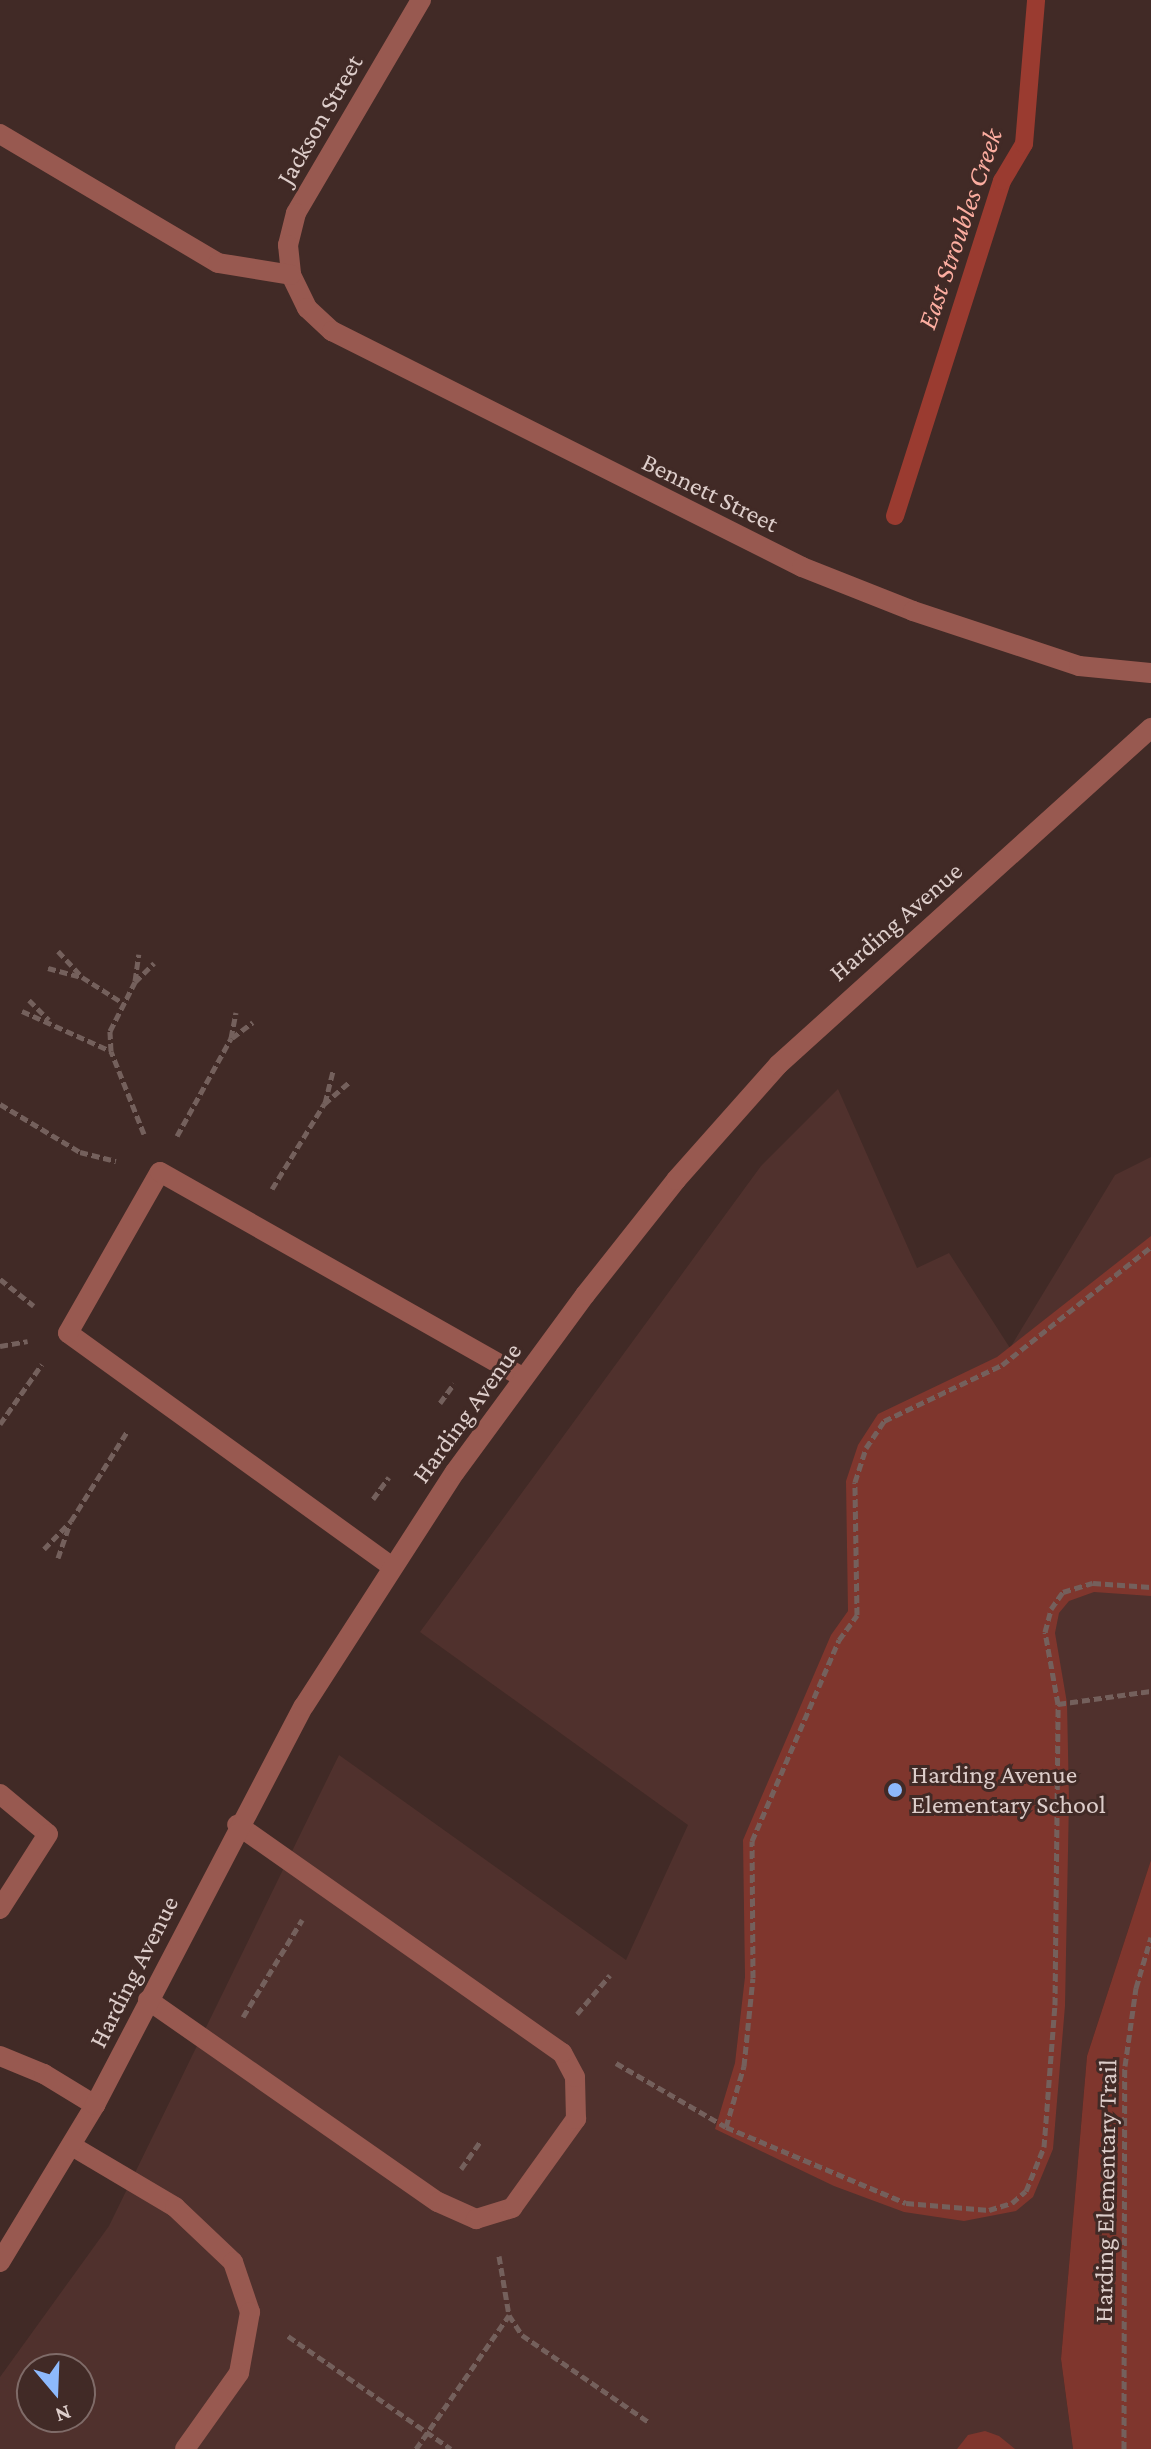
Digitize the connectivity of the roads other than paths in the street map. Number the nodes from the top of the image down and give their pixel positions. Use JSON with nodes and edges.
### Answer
{"nodes":[{"id":1,"x":421,"y":0,"type":"edge"},
{"id":2,"x":0,"y":134,"type":"edge"},
{"id":3,"x":291,"y":275,"type":"junction"},
{"id":4,"x":1151,"y":673,"type":"edge"},
{"id":5,"x":1151,"y":728,"type":"edge"},
{"id":6,"x":523,"y":1377,"type":"junction"},
{"id":7,"x":391,"y":1566,"type":"junction"},
{"id":8,"x":0,"y":1794,"type":"edge"},
{"id":9,"x":237,"y":1825,"type":"junction"},
{"id":10,"x":0,"y":1909,"type":"edge"},
{"id":11,"x":148,"y":2000,"type":"junction"},
{"id":12,"x":0,"y":2056,"type":"edge"},
{"id":13,"x":95,"y":2105,"type":"junction"},
{"id":14,"x":72,"y":2146,"type":"junction"},
{"id":15,"x":0,"y":2262,"type":"edge"},
{"id":16,"x":185,"y":2449,"type":"edge"}],
"edges":[{"from":1,"to":3,"type":"street","name":"Jackson Street"},
{"from":2,"to":3,"type":"street"},
{"from":3,"to":4,"type":"street","name":"Bennett Street"},
{"from":5,"to":6,"type":"street","name":"Harding Avenue"},
{"from":6,"to":7,"type":"street","name":"Harding Avenue"},
{"from":6,"to":7,"type":"street"},
{"from":7,"to":9,"type":"street","name":"Harding Avenue"},
{"from":8,"to":10,"type":"street"},
{"from":9,"to":11,"type":"street","name":"Harding Avenue"},
{"from":9,"to":11,"type":"street"},
{"from":11,"to":13,"type":"street","name":"Harding Avenue"},
{"from":12,"to":13,"type":"street"},
{"from":13,"to":14,"type":"street","name":"Harding Avenue"},
{"from":14,"to":15,"type":"street","name":"Harding Avenue"},
{"from":14,"to":16,"type":"street"}]}
